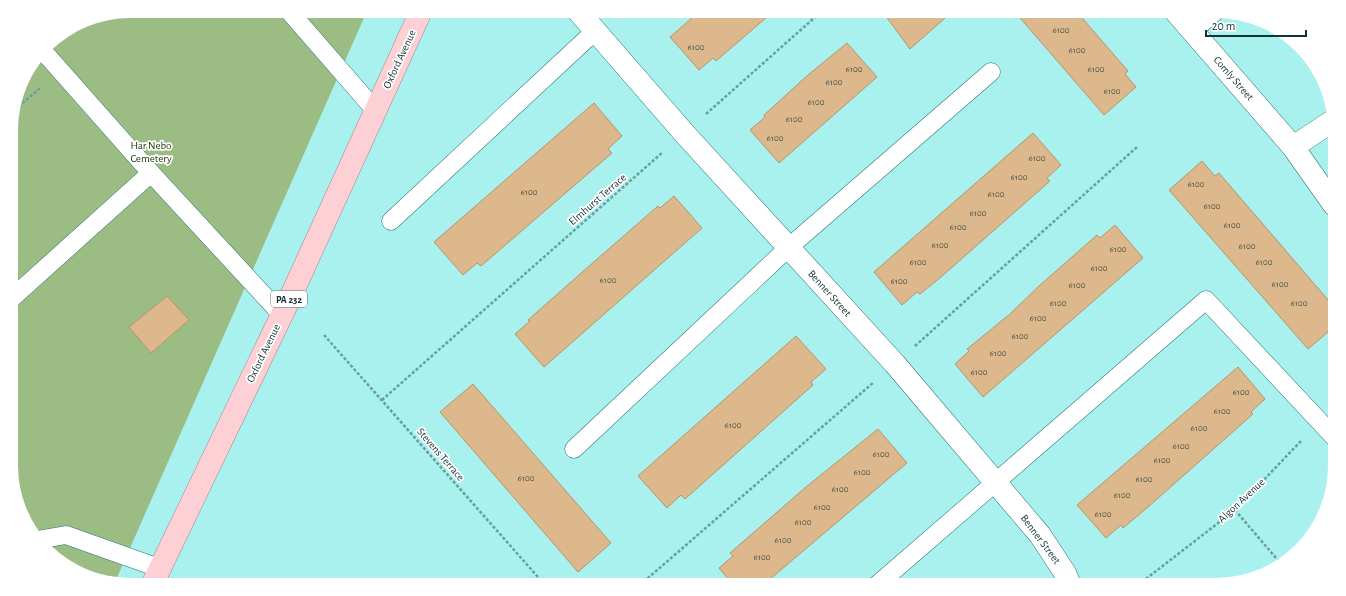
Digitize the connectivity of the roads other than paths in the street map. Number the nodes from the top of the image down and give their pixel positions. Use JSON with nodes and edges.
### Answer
{"nodes":[{"id":1,"x":295,"y":18,"type":"edge"},
{"id":2,"x":418,"y":18,"type":"edge"},
{"id":3,"x":584,"y":18,"type":"edge"},
{"id":4,"x":586,"y":18,"type":"edge"},
{"id":5,"x":1181,"y":18,"type":"edge"},
{"id":6,"x":1208,"y":18,"type":"edge"},
{"id":7,"x":1193,"y":31,"type":"junction"},
{"id":8,"x":47,"y":55,"type":"edge"},
{"id":9,"x":991,"y":72,"type":"dead end"},
{"id":10,"x":376,"y":110,"type":"junction"},
{"id":11,"x":1328,"y":124,"type":"edge"},
{"id":12,"x":1293,"y":147,"type":"junction"},
{"id":13,"x":151,"y":173,"type":"junction"},
{"id":14,"x":1328,"y":196,"type":"edge"},
{"id":15,"x":391,"y":221,"type":"dead end"},
{"id":16,"x":788,"y":248,"type":"junction"},
{"id":17,"x":18,"y":293,"type":"edge"},
{"id":18,"x":282,"y":315,"type":"junction"},
{"id":19,"x":1328,"y":430,"type":"edge"},
{"id":20,"x":574,"y":448,"type":"dead end"},
{"id":21,"x":996,"y":483,"type":"junction"},
{"id":22,"x":45,"y":539,"type":"edge"},
{"id":23,"x":155,"y":577,"type":"edge"},
{"id":24,"x":885,"y":578,"type":"edge"},
{"id":25,"x":1067,"y":578,"type":"edge"}],
"edges":[{"from":1,"to":10,"type":"lane"},
{"from":2,"to":10,"type":"main road","name":"Oxford Avenue","number":"PA 232"},
{"from":3,"to":15,"type":"lane"},
{"from":4,"to":16,"type":"street","name":"Benner Street"},
{"from":5,"to":7,"type":"street","name":"Comly Street"},
{"from":6,"to":7,"type":"lane"},
{"from":7,"to":12,"type":"street","name":"Comly Street"},
{"from":8,"to":13,"type":"lane"},
{"from":9,"to":16,"type":"lane"},
{"from":10,"to":18,"type":"main road","name":"Oxford Avenue","number":"PA 232"},
{"from":11,"to":12,"type":"street"},
{"from":12,"to":14,"type":"street"},
{"from":13,"to":17,"type":"lane"},
{"from":13,"to":18,"type":"lane"},
{"from":16,"to":20,"type":"lane"},
{"from":16,"to":21,"type":"street","name":"Benner Street"},
{"from":18,"to":23,"type":"main road","name":"Oxford Avenue","number":"PA 232"},
{"from":19,"to":21,"type":"lane"},
{"from":21,"to":24,"type":"lane"},
{"from":21,"to":25,"type":"street","name":"Benner Street"},
{"from":22,"to":23,"type":"lane"}]}
